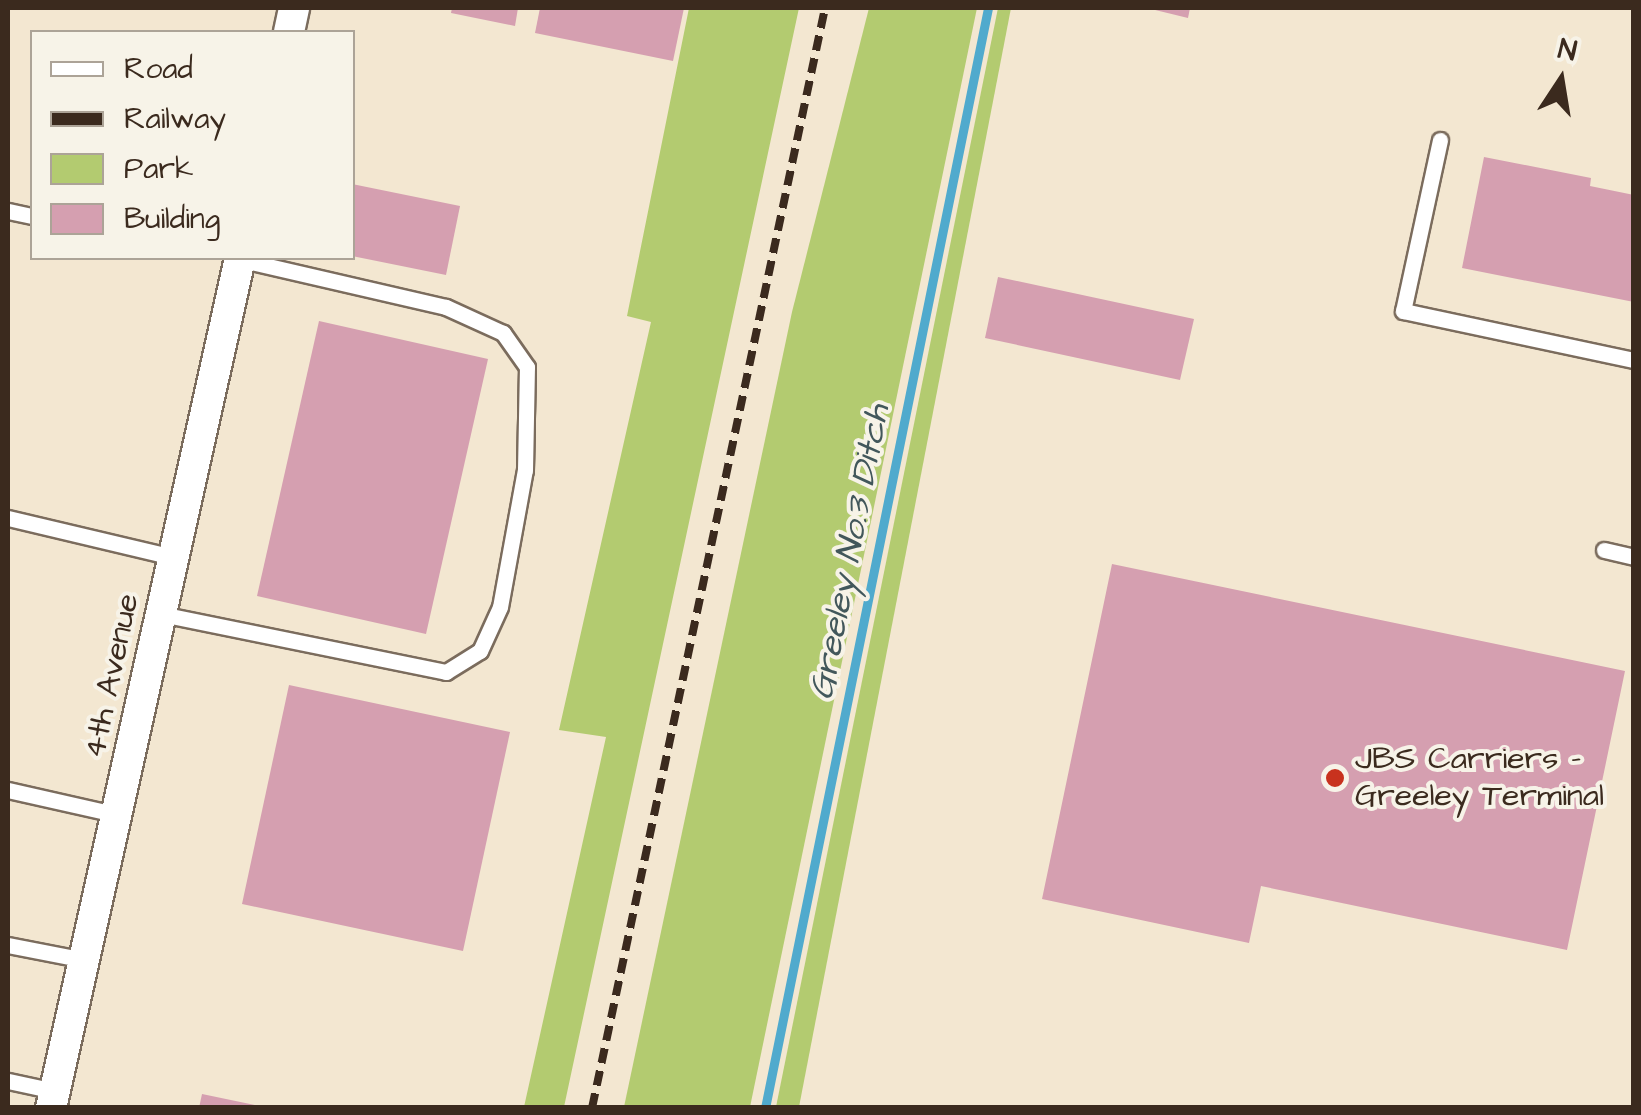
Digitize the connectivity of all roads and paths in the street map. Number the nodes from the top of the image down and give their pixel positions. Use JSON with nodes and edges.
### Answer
{"nodes":[{"id":1,"x":1440,"y":140,"type":"dead end"},
{"id":2,"x":237,"y":260,"type":"edge"},
{"id":3,"x":246,"y":260,"type":"edge"},
{"id":4,"x":1634,"y":360,"type":"edge"},
{"id":5,"x":8,"y":518,"type":"edge"},
{"id":6,"x":1604,"y":550,"type":"dead end"},
{"id":7,"x":1634,"y":556,"type":"edge"},
{"id":8,"x":173,"y":557,"type":"junction"},
{"id":9,"x":161,"y":614,"type":"junction"},
{"id":10,"x":8,"y":790,"type":"edge"},
{"id":11,"x":119,"y":815,"type":"junction"},
{"id":12,"x":8,"y":945,"type":"edge"},
{"id":13,"x":85,"y":960,"type":"junction"},
{"id":14,"x":8,"y":1081,"type":"edge"},
{"id":15,"x":53,"y":1099,"type":"edge"}],
"edges":[{"from":1,"to":4,"type":"lane"},
{"from":2,"to":8,"type":"street","name":"4th Avenue"},
{"from":3,"to":9,"type":"lane"},
{"from":5,"to":8,"type":"lane"},
{"from":6,"to":7,"type":"lane"},
{"from":8,"to":9,"type":"street","name":"4th Avenue"},
{"from":9,"to":11,"type":"street","name":"4th Avenue"},
{"from":10,"to":11,"type":"lane"},
{"from":11,"to":13,"type":"street","name":"4th Avenue"},
{"from":12,"to":13,"type":"lane"},
{"from":13,"to":15,"type":"street","name":"4th Avenue"},
{"from":14,"to":15,"type":"lane"}]}
